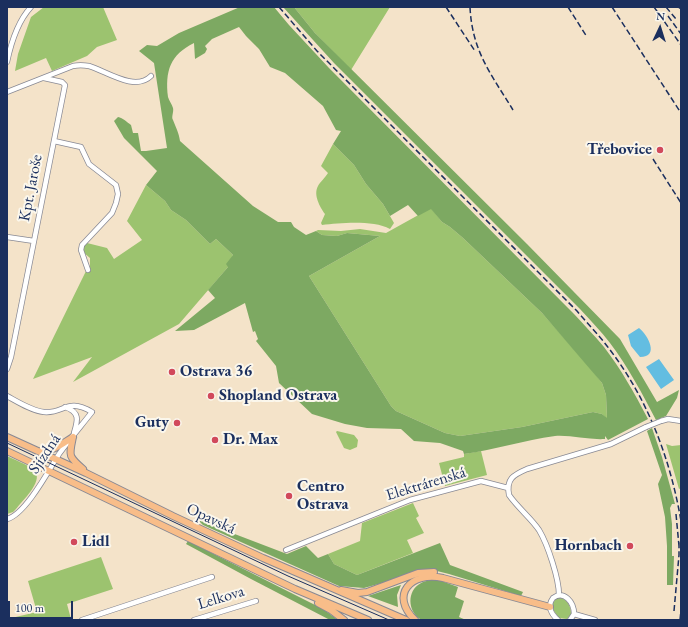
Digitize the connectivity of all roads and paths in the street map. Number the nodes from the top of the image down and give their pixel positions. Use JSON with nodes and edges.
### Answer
{"nodes":[{"id":1,"x":31,"y":7,"type":"edge"},
{"id":2,"x":7,"y":62,"type":"edge"},
{"id":3,"x":151,"y":76,"type":"dead end"},
{"id":4,"x":44,"y":78,"type":"junction"},
{"id":5,"x":7,"y":92,"type":"edge"},
{"id":6,"x":54,"y":141,"type":"junction"},
{"id":7,"x":7,"y":237,"type":"edge"},
{"id":8,"x":34,"y":241,"type":"junction"},
{"id":9,"x":88,"y":270,"type":"dead end"},
{"id":10,"x":7,"y":369,"type":"edge"},
{"id":11,"x":7,"y":396,"type":"edge"},
{"id":12,"x":66,"y":407,"type":"junction"},
{"id":13,"x":681,"y":421,"type":"edge"},
{"id":14,"x":7,"y":437,"type":"edge"},
{"id":15,"x":73,"y":437,"type":"junction"},
{"id":16,"x":36,"y":450,"type":"junction"},
{"id":17,"x":7,"y":451,"type":"edge"},
{"id":18,"x":57,"y":459,"type":"junction"},
{"id":19,"x":49,"y":472,"type":"junction"},
{"id":20,"x":86,"y":473,"type":"junction"},
{"id":21,"x":508,"y":488,"type":"junction"},
{"id":22,"x":7,"y":519,"type":"edge"},
{"id":23,"x":286,"y":550,"type":"dead end"},
{"id":24,"x":212,"y":577,"type":"dead end"},
{"id":25,"x":469,"y":585,"type":"junction"},
{"id":26,"x":329,"y":588,"type":"junction"},
{"id":27,"x":295,"y":589,"type":"junction"},
{"id":28,"x":559,"y":595,"type":"junction"},
{"id":29,"x":256,"y":601,"type":"dead end"},
{"id":30,"x":550,"y":607,"type":"junction"},
{"id":31,"x":574,"y":614,"type":"junction"},
{"id":32,"x":82,"y":620,"type":"edge"},
{"id":33,"x":194,"y":620,"type":"edge"},
{"id":34,"x":344,"y":620,"type":"edge"},
{"id":35,"x":368,"y":620,"type":"edge"},
{"id":36,"x":406,"y":620,"type":"edge"},
{"id":37,"x":415,"y":620,"type":"edge"},
{"id":38,"x":558,"y":620,"type":"edge"},
{"id":39,"x":570,"y":620,"type":"edge"},
{"id":40,"x":594,"y":620,"type":"edge"}],
"edges":[{"from":1,"to":2,"type":"street"},
{"from":3,"to":4,"type":"street"},
{"from":4,"to":5,"type":"street"},
{"from":4,"to":6,"type":"street","name":"Kpt. Jaroše"},
{"from":6,"to":8,"type":"street","name":"Kpt. Jaroše"},
{"from":6,"to":9,"type":"street","name":"Kpt. Jaroše"},
{"from":7,"to":8,"type":"street","name":"Kpt. Jaroše"},
{"from":8,"to":10,"type":"street","name":"Kpt. Jaroše"},
{"from":11,"to":12,"type":"street"},
{"from":12,"to":15,"type":"street"},
{"from":12,"to":15,"type":"street","name":"Sjízdná"},
{"from":13,"to":21,"type":"street","bridge":true},
{"from":14,"to":16,"type":"main road","name":"Opavská"},
{"from":15,"to":16,"type":"main road"},
{"from":15,"to":18,"type":"street","name":"Sjízdná"},
{"from":15,"to":20,"type":"main road"},
{"from":16,"to":18,"type":"main road","name":"Opavská"},
{"from":17,"to":19,"type":"main road","name":"Opavská"},
{"from":18,"to":19,"type":"street","name":"Sjízdná"},
{"from":18,"to":20,"type":"main road","name":"Opavská"},
{"from":19,"to":22,"type":"street","name":"Sjízdná"},
{"from":19,"to":27,"type":"main road","name":"Opavská"},
{"from":20,"to":26,"type":"main road","name":"Opavská"},
{"from":21,"to":23,"type":"street","name":"Elektrárenská"},
{"from":21,"to":28,"type":"street"},
{"from":24,"to":32,"type":"street"},
{"from":25,"to":26,"type":"main road"},
{"from":25,"to":30,"type":"main road"},
{"from":25,"to":37,"type":"main road"},
{"from":26,"to":36,"type":"main road","name":"Opavská"},
{"from":27,"to":34,"type":"main road"},
{"from":27,"to":35,"type":"main road","name":"Opavská"},
{"from":28,"to":30,"type":"street"},
{"from":28,"to":31,"type":"street"},
{"from":29,"to":33,"type":"street","name":"Lelkova"},
{"from":30,"to":38,"type":"street"},
{"from":31,"to":39,"type":"street"},
{"from":31,"to":40,"type":"street"}]}
